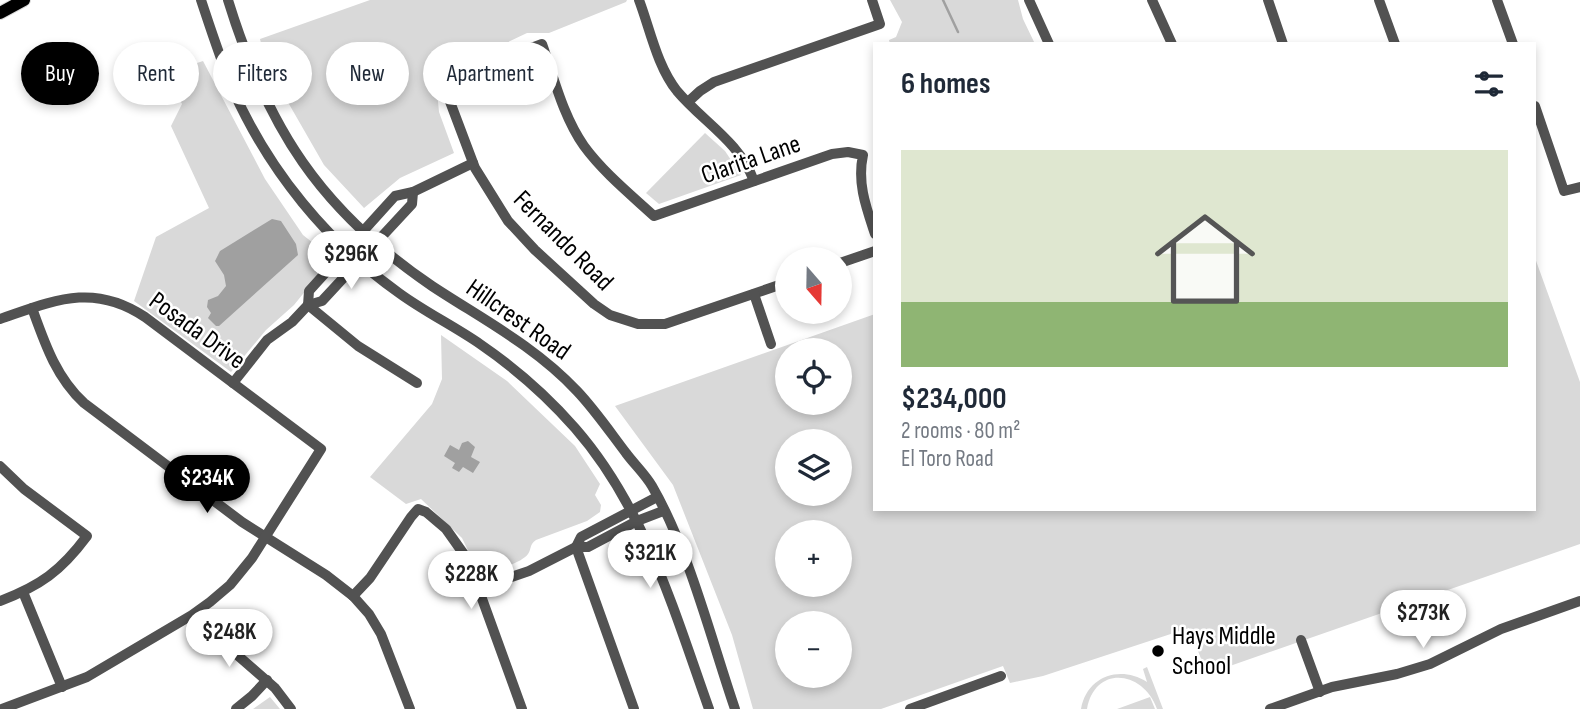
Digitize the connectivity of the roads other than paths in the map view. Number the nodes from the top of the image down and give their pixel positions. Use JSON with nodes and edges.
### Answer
{"nodes":[{"id":1,"x":24,"y":0,"type":"edge"},
{"id":2,"x":201,"y":0,"type":"edge"},
{"id":3,"x":228,"y":0,"type":"edge"},
{"id":4,"x":639,"y":0,"type":"edge"},
{"id":5,"x":872,"y":0,"type":"edge"},
{"id":6,"x":1029,"y":0,"type":"edge"},
{"id":7,"x":1152,"y":0,"type":"edge"},
{"id":8,"x":1268,"y":0,"type":"edge"},
{"id":9,"x":1379,"y":0,"type":"edge"},
{"id":10,"x":1497,"y":0,"type":"edge"},
{"id":11,"x":0,"y":13,"type":"edge"},
{"id":12,"x":1048,"y":42,"type":"edge"},
{"id":13,"x":1171,"y":42,"type":"edge"},
{"id":14,"x":1282,"y":42,"type":"edge"},
{"id":15,"x":1394,"y":42,"type":"edge"},
{"id":16,"x":1512,"y":42,"type":"edge"},
{"id":17,"x":688,"y":102,"type":"junction"},
{"id":18,"x":1536,"y":109,"type":"edge"},
{"id":19,"x":473,"y":163,"type":"junction"},
{"id":20,"x":754,"y":181,"type":"junction"},
{"id":21,"x":1580,"y":187,"type":"edge"},
{"id":22,"x":413,"y":192,"type":"junction"},
{"id":23,"x":654,"y":216,"type":"joint"},
{"id":24,"x":873,"y":228,"type":"edge"},
{"id":25,"x":362,"y":231,"type":"junction"},
{"id":26,"x":374,"y":243,"type":"junction"},
{"id":27,"x":345,"y":249,"type":"junction"},
{"id":28,"x":873,"y":252,"type":"edge"},
{"id":29,"x":852,"y":259,"type":"edge"},
{"id":30,"x":358,"y":261,"type":"junction"},
{"id":31,"x":775,"y":287,"type":"edge"},
{"id":32,"x":754,"y":294,"type":"junction"},
{"id":33,"x":308,"y":305,"type":"junction"},
{"id":34,"x":32,"y":308,"type":"junction"},
{"id":35,"x":0,"y":319,"type":"edge"},
{"id":36,"x":771,"y":344,"type":"dead end"},
{"id":37,"x":233,"y":383,"type":"junction"},
{"id":38,"x":417,"y":383,"type":"dead end"},
{"id":39,"x":2,"y":472,"type":"edge"},
{"id":40,"x":657,"y":496,"type":"junction"},
{"id":41,"x":632,"y":510,"type":"junction"},
{"id":42,"x":663,"y":511,"type":"junction"},
{"id":43,"x":637,"y":521,"type":"junction"},
{"id":44,"x":266,"y":537,"type":"junction"},
{"id":45,"x":576,"y":547,"type":"junction"},
{"id":46,"x":479,"y":588,"type":"junction"},
{"id":47,"x":23,"y":592,"type":"junction"},
{"id":48,"x":353,"y":596,"type":"junction"},
{"id":49,"x":0,"y":601,"type":"edge"},
{"id":50,"x":1580,"y":601,"type":"edge"},
{"id":51,"x":200,"y":610,"type":"junction"},
{"id":52,"x":1301,"y":640,"type":"dead end"},
{"id":53,"x":1001,"y":676,"type":"dead end"},
{"id":54,"x":267,"y":680,"type":"junction"},
{"id":55,"x":62,"y":687,"type":"junction"},
{"id":56,"x":1320,"y":692,"type":"junction"},
{"id":57,"x":2,"y":709,"type":"edge"},
{"id":58,"x":236,"y":709,"type":"edge"},
{"id":59,"x":291,"y":709,"type":"edge"},
{"id":60,"x":410,"y":709,"type":"edge"},
{"id":61,"x":522,"y":709,"type":"edge"},
{"id":62,"x":634,"y":709,"type":"edge"},
{"id":63,"x":709,"y":709,"type":"edge"},
{"id":64,"x":735,"y":709,"type":"edge"},
{"id":65,"x":910,"y":709,"type":"edge"},
{"id":66,"x":1270,"y":709,"type":"edge"}],
"edges":[{"from":1,"to":11,"type":"main road"},
{"from":2,"to":27,"type":"street","name":"Hillcrest Road"},
{"from":3,"to":25,"type":"street","name":"Hillcrest Road"},
{"from":4,"to":17,"type":"street"},
{"from":5,"to":17,"type":"street"},
{"from":6,"to":12,"type":"street"},
{"from":7,"to":13,"type":"street"},
{"from":8,"to":14,"type":"street"},
{"from":9,"to":15,"type":"street"},
{"from":10,"to":16,"type":"street"},
{"from":17,"to":20,"type":"street"},
{"from":18,"to":21,"type":"street"},
{"from":19,"to":22,"type":"street"},
{"from":19,"to":23,"type":"street","name":"Fernando Road"},
{"from":19,"to":32,"type":"street","name":"Fernando Road"},
{"from":20,"to":23,"type":"street","name":"Clarita Lane"},
{"from":20,"to":24,"type":"street","name":"Clarita Lane"},
{"from":22,"to":25,"type":"street"},
{"from":22,"to":26,"type":"street"},
{"from":25,"to":26,"type":"street","name":"Hillcrest Road"},
{"from":25,"to":27,"type":"street"},
{"from":26,"to":30,"type":"street"},
{"from":26,"to":40,"type":"street","name":"Hillcrest Road"},
{"from":27,"to":30,"type":"street","name":"Hillcrest Road"},
{"from":27,"to":33,"type":"street"},
{"from":28,"to":29,"type":"street"},
{"from":30,"to":33,"type":"street"},
{"from":30,"to":41,"type":"street","name":"Hillcrest Road"},
{"from":31,"to":32,"type":"street","name":"Fernando Road"},
{"from":32,"to":36,"type":"street"},
{"from":33,"to":37,"type":"street"},
{"from":33,"to":38,"type":"street"},
{"from":34,"to":35,"type":"street","name":"Posada Drive"},
{"from":34,"to":37,"type":"street","name":"Posada Drive"},
{"from":34,"to":44,"type":"street"},
{"from":37,"to":44,"type":"street","name":"Posada Drive"},
{"from":39,"to":47,"type":"street"},
{"from":40,"to":41,"type":"street"},
{"from":40,"to":42,"type":"street","name":"Hillcrest Road"},
{"from":41,"to":43,"type":"street","name":"Hillcrest Road"},
{"from":41,"to":45,"type":"street"},
{"from":42,"to":43,"type":"street"},
{"from":42,"to":64,"type":"street","name":"Hillcrest Road"},
{"from":43,"to":45,"type":"street"},
{"from":43,"to":63,"type":"street","name":"Hillcrest Road"},
{"from":44,"to":48,"type":"street"},
{"from":44,"to":51,"type":"street"},
{"from":45,"to":46,"type":"street"},
{"from":45,"to":62,"type":"street"},
{"from":46,"to":48,"type":"street"},
{"from":46,"to":61,"type":"street"},
{"from":47,"to":49,"type":"street"},
{"from":47,"to":55,"type":"street"},
{"from":48,"to":60,"type":"street"},
{"from":50,"to":56,"type":"street"},
{"from":51,"to":54,"type":"street"},
{"from":51,"to":55,"type":"street"},
{"from":52,"to":56,"type":"street"},
{"from":53,"to":65,"type":"street"},
{"from":54,"to":58,"type":"street"},
{"from":54,"to":59,"type":"street"},
{"from":55,"to":57,"type":"street"},
{"from":56,"to":66,"type":"street"}]}
